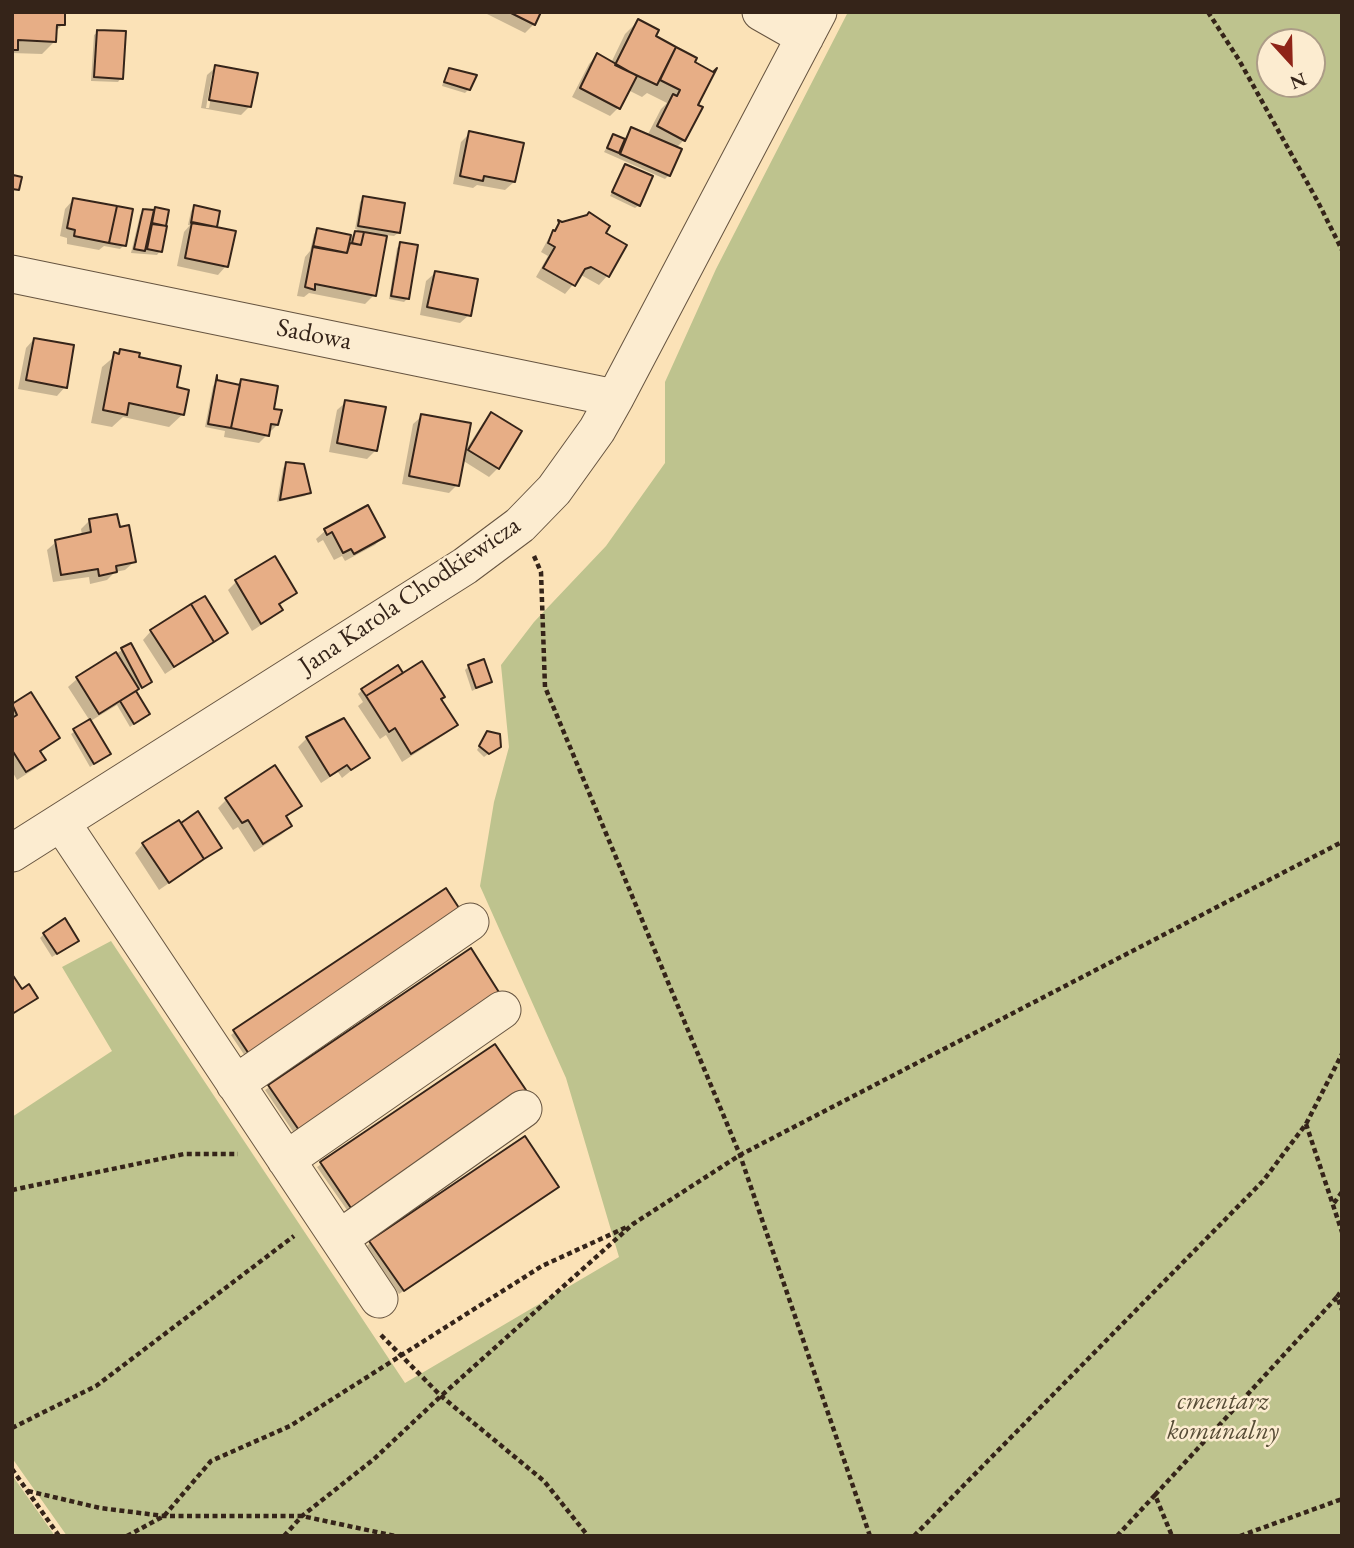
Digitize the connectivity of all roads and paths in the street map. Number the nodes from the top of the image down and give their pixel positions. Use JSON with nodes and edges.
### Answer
{"nodes":[{"id":1,"x":761,"y":12,"type":"edge"},
{"id":2,"x":1208,"y":12,"type":"edge"},
{"id":3,"x":811,"y":24,"type":"edge"},
{"id":4,"x":1342,"y":250,"type":"edge"},
{"id":5,"x":12,"y":274,"type":"edge"},
{"id":6,"x":615,"y":398,"type":"junction"},
{"id":7,"x":520,"y":525,"type":"junction"},
{"id":8,"x":61,"y":822,"type":"junction"},
{"id":9,"x":1342,"y":842,"type":"edge"},
{"id":10,"x":12,"y":853,"type":"edge"},
{"id":11,"x":470,"y":922,"type":"dead end"},
{"id":12,"x":502,"y":1010,"type":"dead end"},
{"id":13,"x":1342,"y":1054,"type":"edge"},
{"id":14,"x":235,"y":1084,"type":"junction"},
{"id":15,"x":523,"y":1110,"type":"dead end"},
{"id":16,"x":1306,"y":1124,"type":"junction"},
{"id":17,"x":740,"y":1156,"type":"junction"},
{"id":18,"x":286,"y":1160,"type":"junction"},
{"id":19,"x":12,"y":1190,"type":"edge"},
{"id":20,"x":1342,"y":1192,"type":"edge"},
{"id":21,"x":1333,"y":1204,"type":"junction"},
{"id":22,"x":633,"y":1224,"type":"junction"},
{"id":23,"x":1342,"y":1232,"type":"edge"},
{"id":24,"x":295,"y":1234,"type":"dead end"},
{"id":25,"x":339,"y":1240,"type":"junction"},
{"id":26,"x":1342,"y":1290,"type":"edge"},
{"id":27,"x":1337,"y":1297,"type":"junction"},
{"id":28,"x":1342,"y":1310,"type":"edge"},
{"id":29,"x":379,"y":1316,"type":"joint"},
{"id":30,"x":400,"y":1357,"type":"junction"},
{"id":31,"x":441,"y":1396,"type":"junction"},
{"id":32,"x":12,"y":1428,"type":"edge"},
{"id":33,"x":12,"y":1469,"type":"edge"},
{"id":34,"x":28,"y":1491,"type":"junction"},
{"id":35,"x":1155,"y":1495,"type":"junction"},
{"id":36,"x":1342,"y":1499,"type":"edge"},
{"id":37,"x":164,"y":1516,"type":"junction"},
{"id":38,"x":302,"y":1516,"type":"junction"},
{"id":39,"x":59,"y":1536,"type":"edge"},
{"id":40,"x":127,"y":1536,"type":"edge"},
{"id":41,"x":284,"y":1536,"type":"edge"},
{"id":42,"x":395,"y":1536,"type":"edge"},
{"id":43,"x":588,"y":1536,"type":"edge"},
{"id":44,"x":870,"y":1536,"type":"edge"},
{"id":45,"x":914,"y":1536,"type":"edge"},
{"id":46,"x":1117,"y":1536,"type":"edge"},
{"id":47,"x":1172,"y":1536,"type":"edge"},
{"id":48,"x":1240,"y":1536,"type":"edge"}],
"edges":[{"from":1,"to":3,"type":"street"},
{"from":2,"to":4,"type":"path"},
{"from":3,"to":6,"type":"street","name":"Jana Karola Chodkiewicza"},
{"from":5,"to":6,"type":"street","name":"Sadowa"},
{"from":6,"to":7,"type":"street","name":"Jana Karola Chodkiewicza"},
{"from":7,"to":8,"type":"street","name":"Jana Karola Chodkiewicza"},
{"from":7,"to":17,"type":"path"},
{"from":8,"to":10,"type":"street","name":"Jana Karola Chodkiewicza"},
{"from":8,"to":14,"type":"street"},
{"from":9,"to":17,"type":"path"},
{"from":11,"to":14,"type":"street"},
{"from":12,"to":18,"type":"street"},
{"from":13,"to":16,"type":"path"},
{"from":14,"to":18,"type":"street"},
{"from":15,"to":25,"type":"street"},
{"from":16,"to":21,"type":"path"},
{"from":16,"to":45,"type":"path"},
{"from":17,"to":22,"type":"path"},
{"from":17,"to":44,"type":"path"},
{"from":18,"to":19,"type":"path"},
{"from":18,"to":25,"type":"street"},
{"from":20,"to":21,"type":"path"},
{"from":21,"to":23,"type":"path"},
{"from":22,"to":30,"type":"path"},
{"from":22,"to":31,"type":"path"},
{"from":24,"to":32,"type":"path"},
{"from":25,"to":29,"type":"street"},
{"from":26,"to":27,"type":"path"},
{"from":27,"to":28,"type":"path"},
{"from":27,"to":35,"type":"path"},
{"from":29,"to":30,"type":"path"},
{"from":30,"to":31,"type":"path"},
{"from":30,"to":37,"type":"path"},
{"from":31,"to":38,"type":"path"},
{"from":31,"to":43,"type":"path"},
{"from":33,"to":34,"type":"path"},
{"from":34,"to":37,"type":"path"},
{"from":34,"to":39,"type":"path"},
{"from":35,"to":46,"type":"path"},
{"from":35,"to":47,"type":"path"},
{"from":36,"to":48,"type":"path"},
{"from":37,"to":38,"type":"path"},
{"from":37,"to":40,"type":"path"},
{"from":38,"to":41,"type":"path"},
{"from":38,"to":42,"type":"path"}]}
